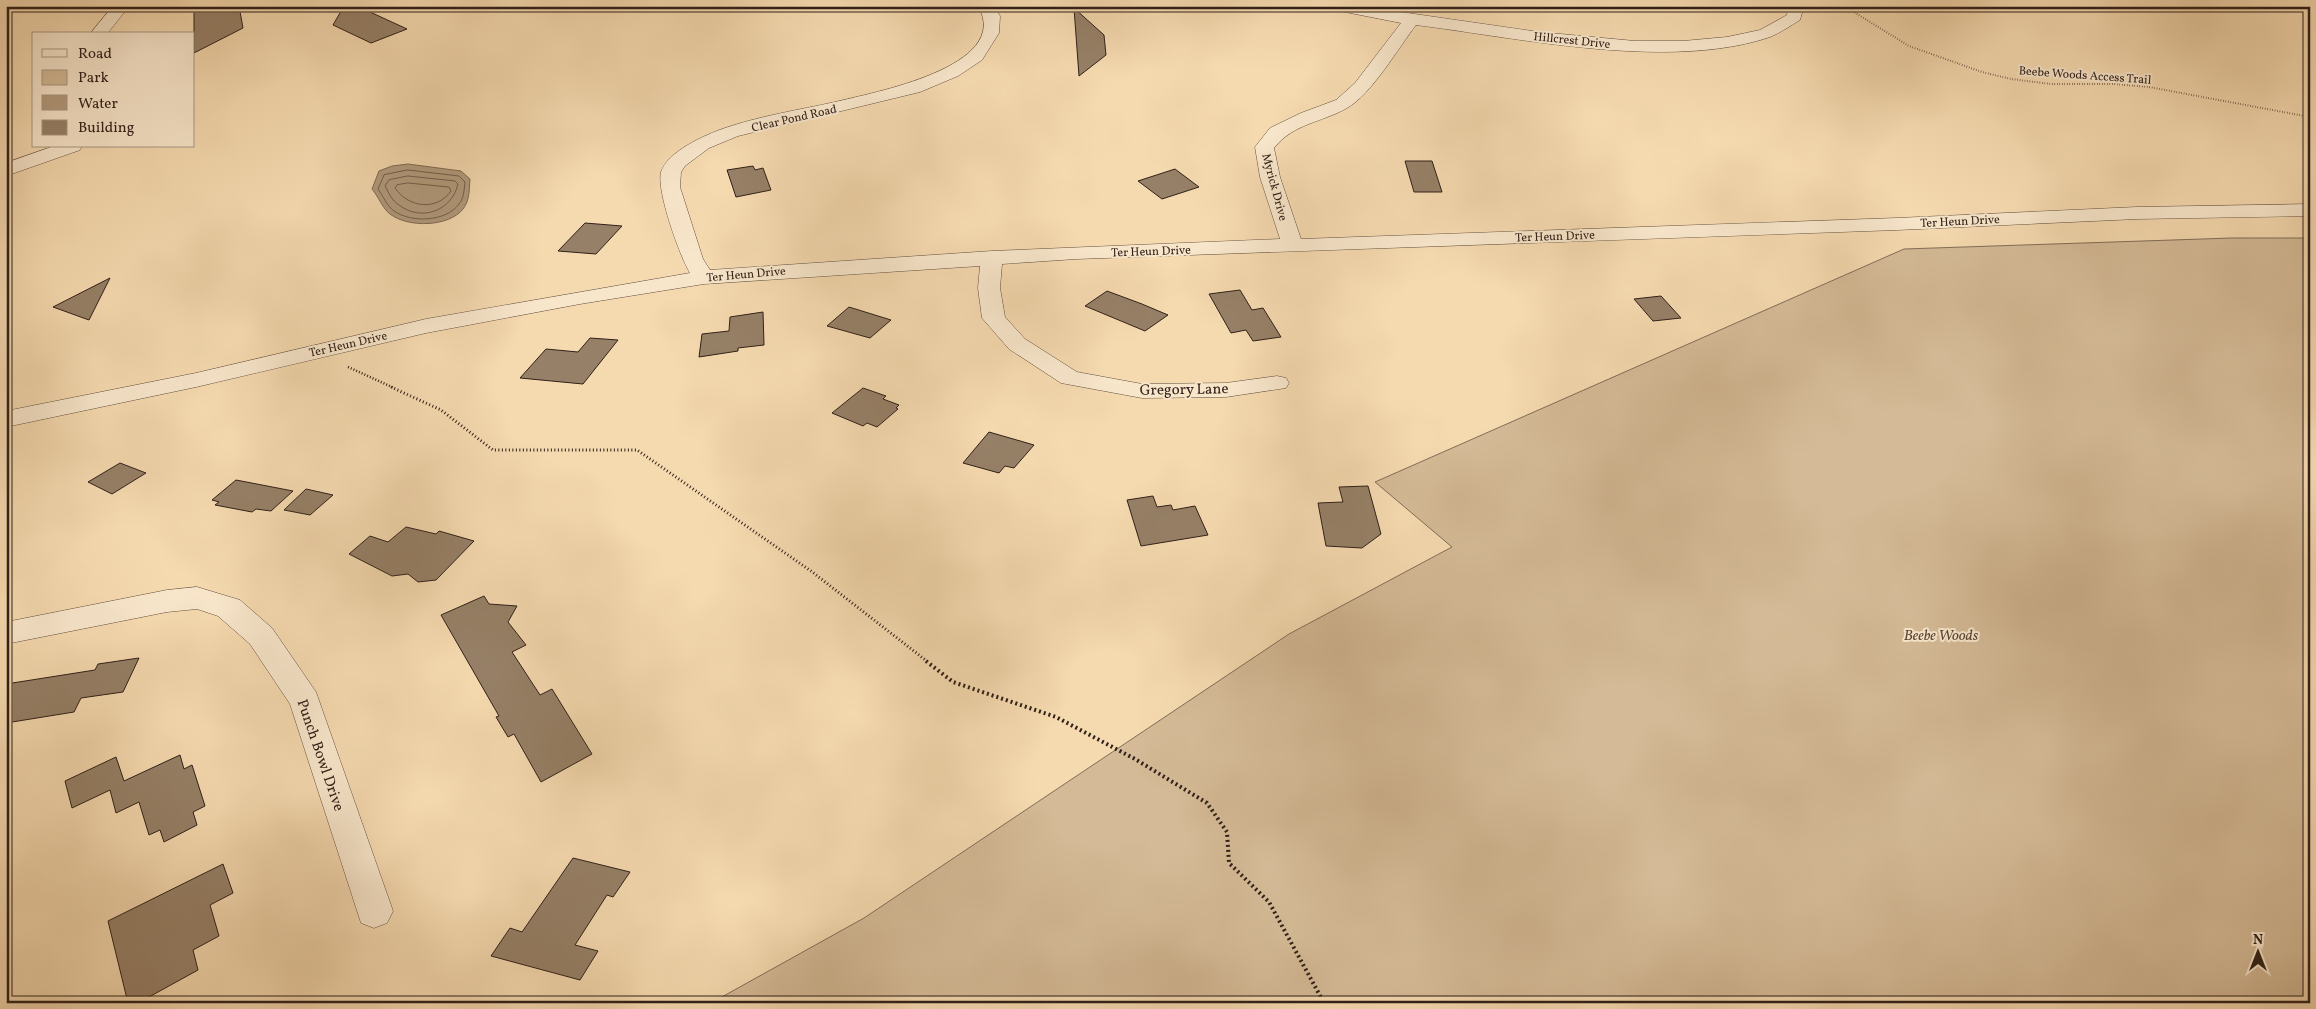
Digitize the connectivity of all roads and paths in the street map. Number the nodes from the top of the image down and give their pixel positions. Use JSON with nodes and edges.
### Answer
{"nodes":[{"id":1,"x":121,"y":6,"type":"edge"},
{"id":2,"x":986,"y":6,"type":"edge"},
{"id":3,"x":1335,"y":6,"type":"edge"},
{"id":4,"x":1796,"y":6,"type":"edge"},
{"id":5,"x":1844,"y":6,"type":"edge"},
{"id":6,"x":1411,"y":20,"type":"junction"},
{"id":7,"x":100,"y":32,"type":"edge"},
{"id":8,"x":2310,"y":117,"type":"edge"},
{"id":9,"x":67,"y":148,"type":"edge"},
{"id":10,"x":6,"y":170,"type":"edge"},
{"id":11,"x":2310,"y":210,"type":"edge"},
{"id":12,"x":1292,"y":245,"type":"junction"},
{"id":13,"x":992,"y":257,"type":"junction"},
{"id":14,"x":704,"y":278,"type":"junction"},
{"id":15,"x":315,"y":352,"type":"junction"},
{"id":16,"x":1277,"y":383,"type":"dead end"},
{"id":17,"x":6,"y":419,"type":"edge"},
{"id":18,"x":6,"y":633,"type":"edge"},
{"id":19,"x":374,"y":911,"type":"dead end"},
{"id":20,"x":1324,"y":1003,"type":"edge"}],
"edges":[{"from":1,"to":7,"type":"street"},
{"from":2,"to":14,"type":"street","name":"Clear Pond Road"},
{"from":3,"to":6,"type":"street","name":"Hillcrest Drive"},
{"from":4,"to":6,"type":"street","name":"Hillcrest Drive"},
{"from":5,"to":8,"type":"path","name":"Beebe Woods Access Trail"},
{"from":6,"to":12,"type":"street","name":"Myrick Drive"},
{"from":9,"to":10,"type":"street"},
{"from":11,"to":12,"type":"street","name":"Ter Heun Drive"},
{"from":12,"to":13,"type":"street","name":"Ter Heun Drive"},
{"from":13,"to":14,"type":"street","name":"Ter Heun Drive"},
{"from":13,"to":16,"type":"street","name":"Gregory Lane"},
{"from":14,"to":15,"type":"street","name":"Ter Heun Drive"},
{"from":15,"to":17,"type":"street","name":"Ter Heun Drive"},
{"from":15,"to":20,"type":"path"},
{"from":18,"to":19,"type":"street","name":"Punch Bowl Drive"}]}
